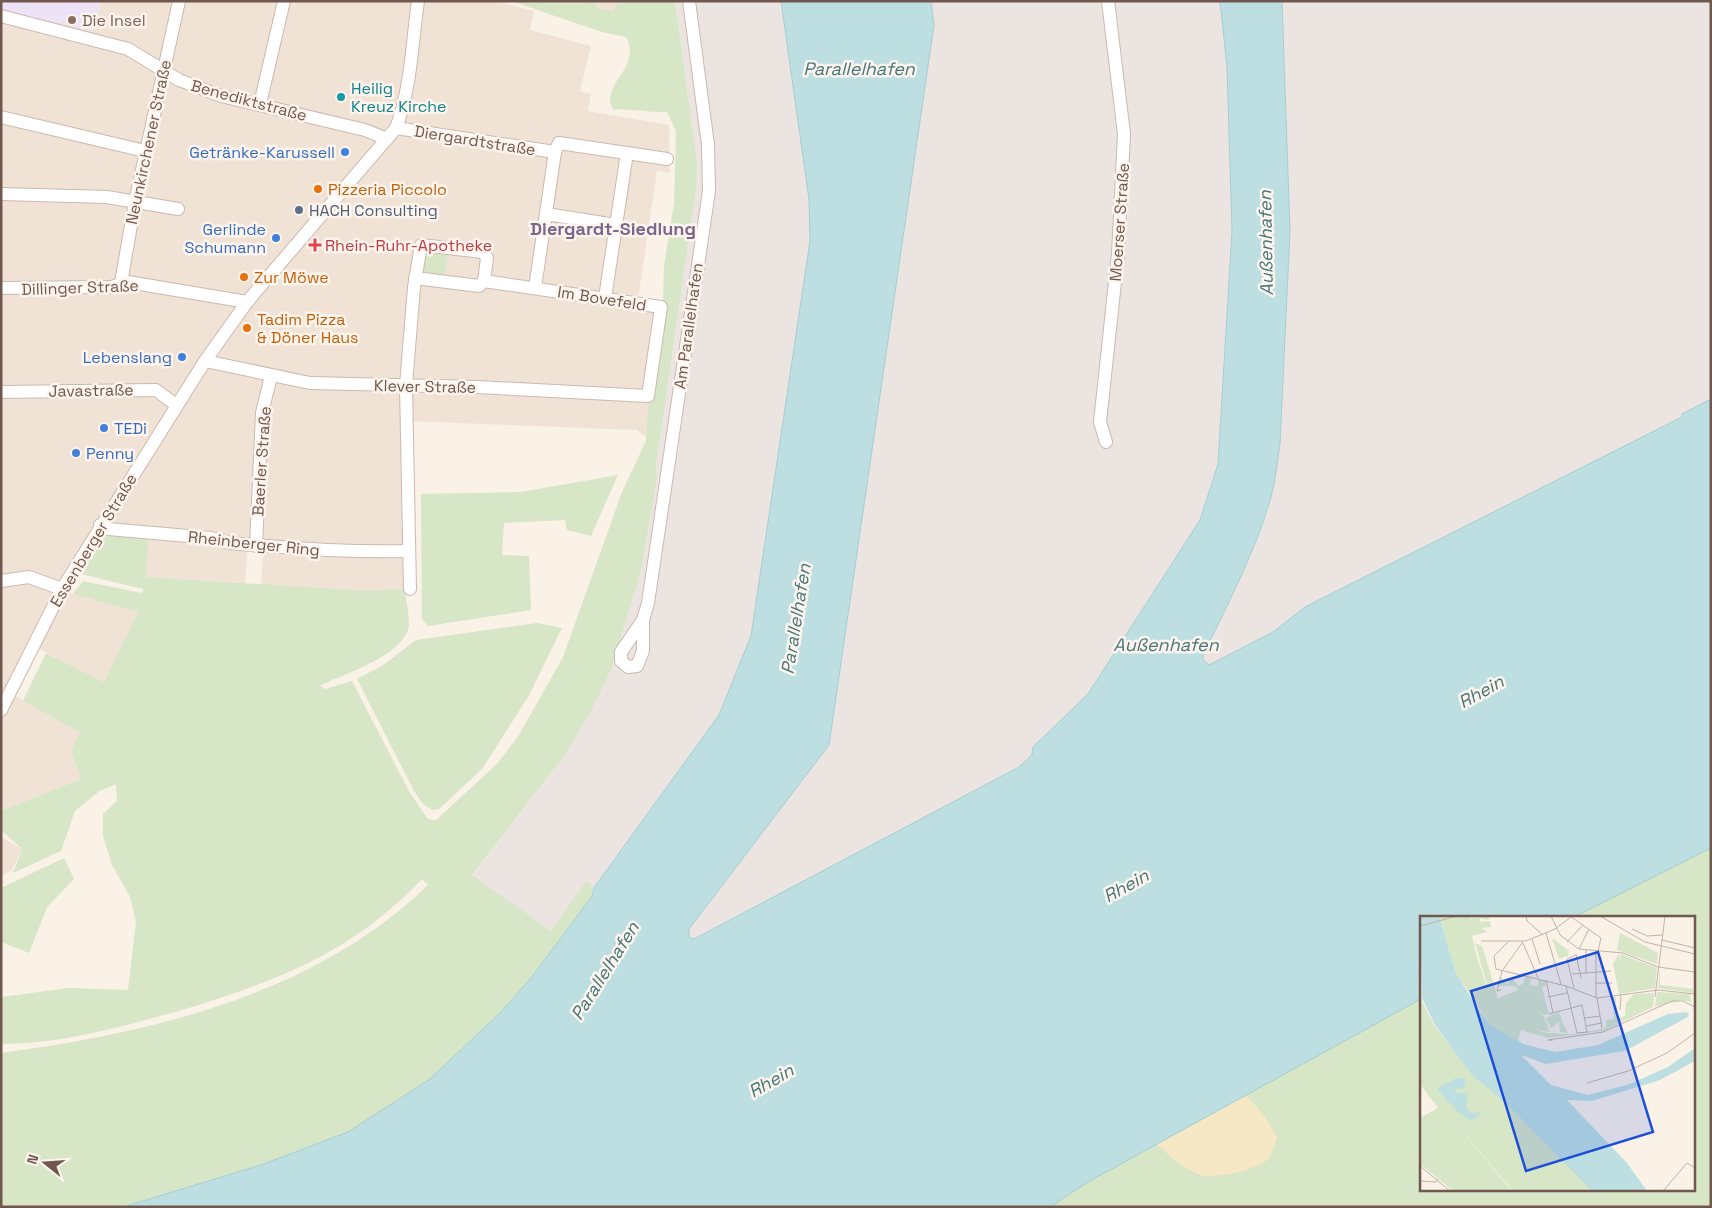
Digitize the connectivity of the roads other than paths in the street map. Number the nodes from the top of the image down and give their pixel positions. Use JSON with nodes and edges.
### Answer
{"nodes":[{"id":1,"x":179,"y":1,"type":"edge"},
{"id":2,"x":284,"y":1,"type":"edge"},
{"id":3,"x":418,"y":1,"type":"edge"},
{"id":4,"x":689,"y":1,"type":"edge"},
{"id":5,"x":1108,"y":1,"type":"edge"},
{"id":6,"x":1,"y":16,"type":"edge"},
{"id":7,"x":163,"y":69,"type":"junction"},
{"id":8,"x":260,"y":104,"type":"junction"},
{"id":9,"x":1,"y":117,"type":"edge"},
{"id":10,"x":396,"y":128,"type":"junction"},
{"id":11,"x":387,"y":138,"type":"junction"},
{"id":12,"x":145,"y":151,"type":"junction"},
{"id":13,"x":555,"y":152,"type":"junction"},
{"id":14,"x":627,"y":154,"type":"junction"},
{"id":15,"x":667,"y":159,"type":"dead end"},
{"id":16,"x":1,"y":194,"type":"edge"},
{"id":17,"x":135,"y":202,"type":"junction"},
{"id":18,"x":178,"y":209,"type":"dead end"},
{"id":19,"x":546,"y":214,"type":"junction"},
{"id":20,"x":616,"y":226,"type":"junction"},
{"id":21,"x":415,"y":278,"type":"junction"},
{"id":22,"x":484,"y":281,"type":"junction"},
{"id":23,"x":121,"y":283,"type":"junction"},
{"id":24,"x":1,"y":288,"type":"edge"},
{"id":25,"x":535,"y":288,"type":"junction"},
{"id":26,"x":605,"y":298,"type":"junction"},
{"id":27,"x":247,"y":302,"type":"junction"},
{"id":28,"x":205,"y":361,"type":"junction"},
{"id":29,"x":271,"y":376,"type":"junction"},
{"id":30,"x":406,"y":385,"type":"junction"},
{"id":31,"x":1,"y":392,"type":"edge"},
{"id":32,"x":648,"y":396,"type":"joint"},
{"id":33,"x":176,"y":405,"type":"junction"},
{"id":34,"x":1106,"y":442,"type":"dead end"},
{"id":35,"x":100,"y":525,"type":"junction"},
{"id":36,"x":256,"y":546,"type":"junction"},
{"id":37,"x":409,"y":551,"type":"junction"},
{"id":38,"x":1,"y":582,"type":"edge"},
{"id":39,"x":62,"y":588,"type":"junction"},
{"id":40,"x":410,"y":589,"type":"dead end"},
{"id":41,"x":644,"y":620,"type":"dead end"},
{"id":42,"x":1,"y":709,"type":"edge"}],
"edges":[{"from":1,"to":7,"type":"street","name":"Neunkirchener Straße"},
{"from":2,"to":8,"type":"street"},
{"from":3,"to":10,"type":"street","name":"Essenberger Straße"},
{"from":4,"to":41,"type":"street","name":"Am Parallelhafen"},
{"from":5,"to":34,"type":"street","name":"Moerser Straße"},
{"from":6,"to":7,"type":"street","name":"Benediktstraße"},
{"from":7,"to":8,"type":"street","name":"Benediktstraße"},
{"from":7,"to":12,"type":"street","name":"Neunkirchener Straße"},
{"from":8,"to":11,"type":"street","name":"Benediktstraße"},
{"from":9,"to":12,"type":"street"},
{"from":10,"to":11,"type":"street","name":"Essenberger Straße"},
{"from":10,"to":13,"type":"street","name":"Diergardtstraße"},
{"from":11,"to":27,"type":"street","name":"Essenberger Straße"},
{"from":12,"to":17,"type":"street","name":"Neunkirchener Straße"},
{"from":13,"to":14,"type":"street","name":"Diergardtstraße"},
{"from":13,"to":19,"type":"street"},
{"from":14,"to":15,"type":"street","name":"Diergardtstraße"},
{"from":14,"to":20,"type":"street"},
{"from":16,"to":17,"type":"street"},
{"from":17,"to":18,"type":"street"},
{"from":17,"to":23,"type":"street","name":"Neunkirchener Straße"},
{"from":19,"to":20,"type":"street"},
{"from":19,"to":25,"type":"street"},
{"from":20,"to":26,"type":"street"},
{"from":21,"to":22,"type":"street","name":"Im Bovefeld"},
{"from":21,"to":22,"type":"street"},
{"from":21,"to":30,"type":"street"},
{"from":22,"to":25,"type":"street","name":"Im Bovefeld"},
{"from":23,"to":24,"type":"street","name":"Dillinger Straße"},
{"from":23,"to":27,"type":"street","name":"Dillinger Straße"},
{"from":25,"to":26,"type":"street","name":"Im Bovefeld"},
{"from":26,"to":32,"type":"street","name":"Im Bovefeld"},
{"from":27,"to":28,"type":"street","name":"Essenberger Straße"},
{"from":28,"to":29,"type":"street","name":"Klever Straße"},
{"from":28,"to":33,"type":"street","name":"Essenberger Straße"},
{"from":29,"to":30,"type":"street","name":"Klever Straße"},
{"from":29,"to":36,"type":"street","name":"Baerler Straße"},
{"from":30,"to":32,"type":"street","name":"Klever Straße"},
{"from":30,"to":37,"type":"street"},
{"from":31,"to":33,"type":"street","name":"Javastraße"},
{"from":33,"to":35,"type":"street","name":"Essenberger Straße"},
{"from":35,"to":36,"type":"street","name":"Rheinberger Ring"},
{"from":35,"to":39,"type":"street","name":"Essenberger Straße"},
{"from":36,"to":37,"type":"street","name":"Rheinberger Ring"},
{"from":37,"to":40,"type":"street"},
{"from":38,"to":39,"type":"street"},
{"from":39,"to":42,"type":"street","name":"Essenberger Straße"}]}
